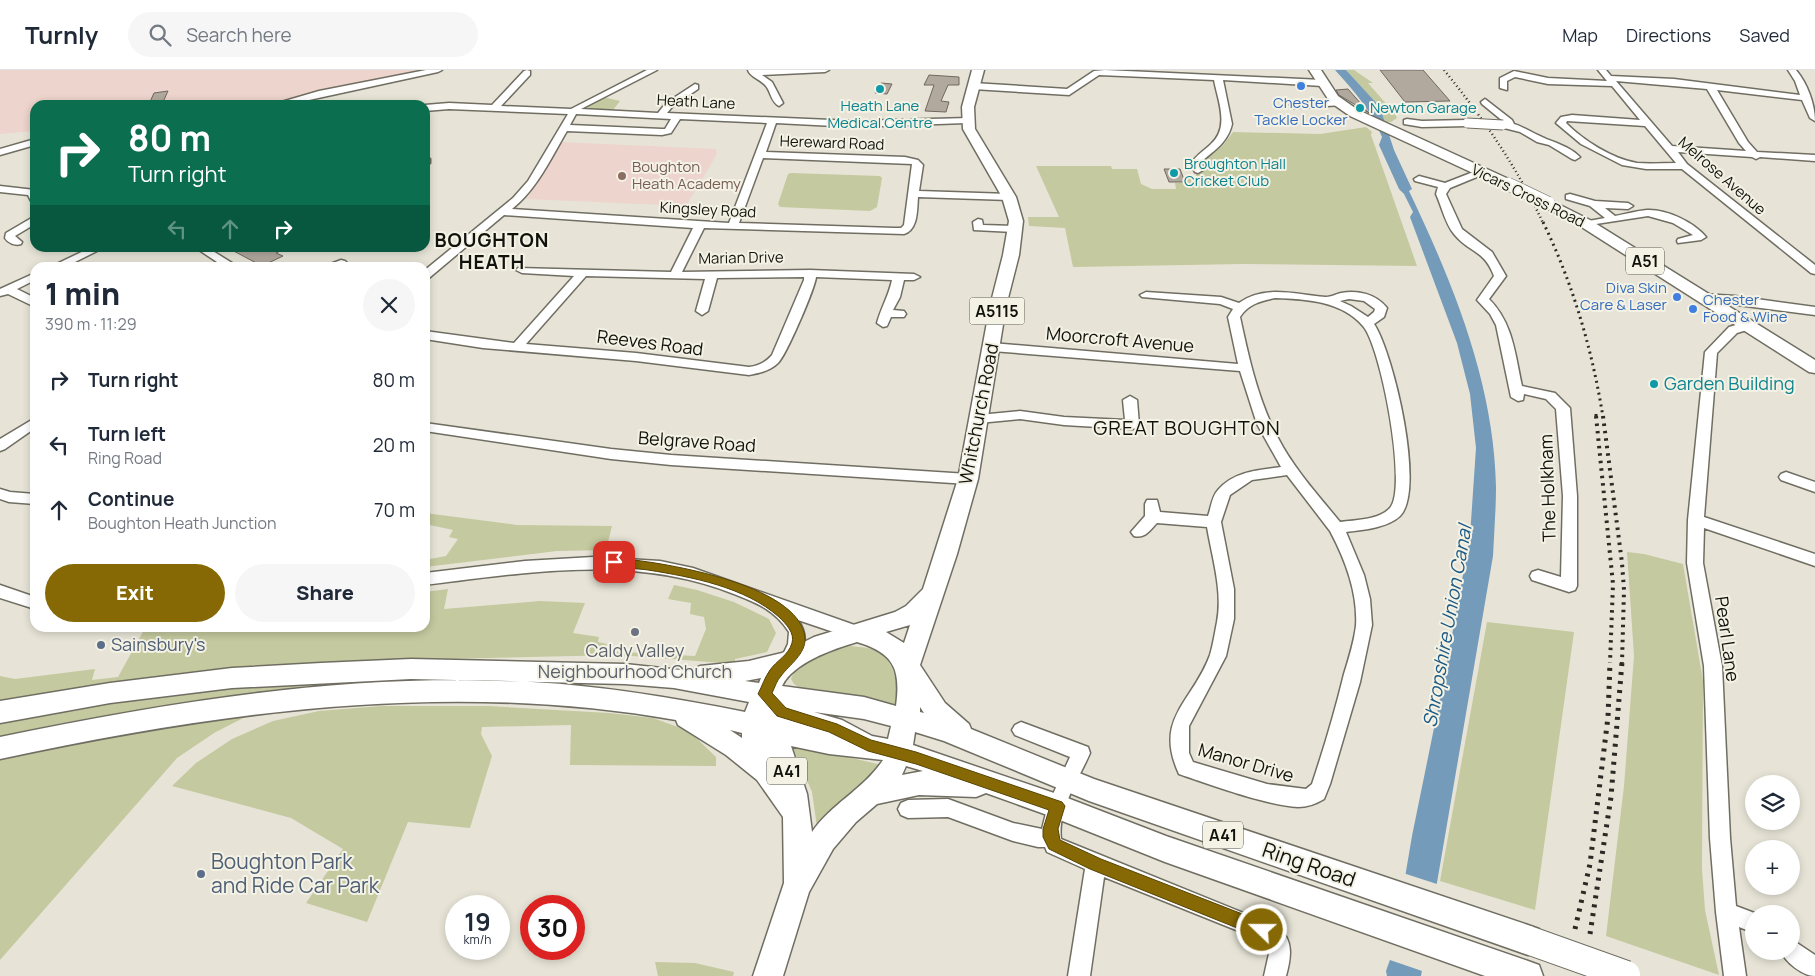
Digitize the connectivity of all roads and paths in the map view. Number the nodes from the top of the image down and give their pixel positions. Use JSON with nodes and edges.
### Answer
{"nodes":[{"id":1,"x":438,"y":70,"type":"edge"},
{"id":2,"x":653,"y":70,"type":"edge"},
{"id":3,"x":826,"y":70,"type":"edge"},
{"id":4,"x":978,"y":70,"type":"edge"},
{"id":5,"x":1315,"y":70,"type":"edge"},
{"id":6,"x":1602,"y":70,"type":"edge"},
{"id":7,"x":1792,"y":70,"type":"edge"},
{"id":8,"x":1096,"y":71,"type":"edge"},
{"id":9,"x":752,"y":72,"type":"edge"},
{"id":10,"x":1510,"y":72,"type":"edge"},
{"id":11,"x":527,"y":73,"type":"dead end"},
{"id":12,"x":1202,"y":74,"type":"edge"},
{"id":13,"x":1218,"y":78,"type":"junction"},
{"id":14,"x":1611,"y":81,"type":"junction"},
{"id":15,"x":1322,"y":83,"type":"junction"},
{"id":16,"x":973,"y":86,"type":"junction"},
{"id":17,"x":1710,"y":86,"type":"junction"},
{"id":18,"x":694,"y":87,"type":"dead end"},
{"id":19,"x":1507,"y":87,"type":"dead end"},
{"id":20,"x":296,"y":100,"type":"edge"},
{"id":21,"x":777,"y":102,"type":"dead end"},
{"id":22,"x":1485,"y":102,"type":"dead end"},
{"id":23,"x":1340,"y":103,"type":"junction"},
{"id":24,"x":1808,"y":104,"type":"edge"},
{"id":25,"x":1299,"y":106,"type":"dead end"},
{"id":26,"x":430,"y":108,"type":"edge"},
{"id":27,"x":495,"y":108,"type":"junction"},
{"id":28,"x":572,"y":111,"type":"junction"},
{"id":29,"x":662,"y":115,"type":"junction"},
{"id":30,"x":677,"y":116,"type":"junction"},
{"id":31,"x":1815,"y":118,"type":"edge"},
{"id":32,"x":773,"y":120,"type":"junction"},
{"id":33,"x":966,"y":120,"type":"junction"},
{"id":34,"x":1407,"y":122,"type":"dead end"},
{"id":35,"x":1646,"y":123,"type":"junction"},
{"id":36,"x":1506,"y":125,"type":"junction"},
{"id":37,"x":564,"y":128,"type":"junction"},
{"id":38,"x":30,"y":143,"type":"edge"},
{"id":39,"x":1668,"y":149,"type":"junction"},
{"id":40,"x":0,"y":152,"type":"edge"},
{"id":41,"x":759,"y":156,"type":"junction"},
{"id":42,"x":1756,"y":156,"type":"junction"},
{"id":43,"x":1575,"y":157,"type":"dead end"},
{"id":44,"x":1815,"y":158,"type":"edge"},
{"id":45,"x":1684,"y":166,"type":"junction"},
{"id":46,"x":1198,"y":170,"type":"dead end"},
{"id":47,"x":1480,"y":172,"type":"junction"},
{"id":48,"x":1419,"y":179,"type":"dead end"},
{"id":49,"x":1446,"y":186,"type":"junction"},
{"id":50,"x":0,"y":189,"type":"edge"},
{"id":51,"x":30,"y":191,"type":"edge"},
{"id":52,"x":914,"y":194,"type":"junction"},
{"id":53,"x":1009,"y":197,"type":"junction"},
{"id":54,"x":1570,"y":197,"type":"dead end"},
{"id":55,"x":1594,"y":204,"type":"junction"},
{"id":56,"x":1628,"y":206,"type":"dead end"},
{"id":57,"x":504,"y":212,"type":"junction"},
{"id":58,"x":1613,"y":219,"type":"junction"},
{"id":59,"x":978,"y":222,"type":"dead end"},
{"id":60,"x":30,"y":223,"type":"edge"},
{"id":61,"x":1587,"y":224,"type":"junction"},
{"id":62,"x":700,"y":225,"type":"junction"},
{"id":63,"x":733,"y":226,"type":"junction"},
{"id":64,"x":1014,"y":229,"type":"junction"},
{"id":65,"x":9,"y":238,"type":"edge"},
{"id":66,"x":1682,"y":241,"type":"dead end"},
{"id":67,"x":89,"y":252,"type":"edge"},
{"id":68,"x":208,"y":252,"type":"edge"},
{"id":69,"x":224,"y":261,"type":"edge"},
{"id":70,"x":66,"y":262,"type":"edge"},
{"id":71,"x":522,"y":270,"type":"dead end"},
{"id":72,"x":1815,"y":271,"type":"edge"},
{"id":73,"x":430,"y":272,"type":"edge"},
{"id":74,"x":583,"y":273,"type":"junction"},
{"id":75,"x":810,"y":273,"type":"junction"},
{"id":76,"x":712,"y":275,"type":"junction"},
{"id":77,"x":675,"y":276,"type":"junction"},
{"id":78,"x":899,"y":276,"type":"junction"},
{"id":79,"x":914,"y":277,"type":"dead end"},
{"id":80,"x":30,"y":278,"type":"edge"},
{"id":81,"x":4,"y":291,"type":"edge"},
{"id":82,"x":1146,"y":295,"type":"dead end"},
{"id":83,"x":1703,"y":298,"type":"junction"},
{"id":84,"x":30,"y":300,"type":"edge"},
{"id":85,"x":1327,"y":301,"type":"junction"},
{"id":86,"x":1239,"y":306,"type":"junction"},
{"id":87,"x":702,"y":311,"type":"dead end"},
{"id":88,"x":1815,"y":311,"type":"edge"},
{"id":89,"x":900,"y":314,"type":"dead end"},
{"id":90,"x":1367,"y":324,"type":"junction"},
{"id":91,"x":1746,"y":326,"type":"junction"},
{"id":92,"x":430,"y":336,"type":"edge"},
{"id":93,"x":517,"y":347,"type":"junction"},
{"id":94,"x":992,"y":347,"type":"junction"},
{"id":95,"x":1245,"y":368,"type":"junction"},
{"id":96,"x":1815,"y":368,"type":"edge"},
{"id":97,"x":1130,"y":400,"type":"dead end"},
{"id":98,"x":30,"y":419,"type":"edge"},
{"id":99,"x":979,"y":419,"type":"junction"},
{"id":100,"x":430,"y":428,"type":"edge"},
{"id":101,"x":0,"y":446,"type":"edge"},
{"id":102,"x":1290,"y":470,"type":"junction"},
{"id":103,"x":1786,"y":477,"type":"dead end"},
{"id":104,"x":968,"y":479,"type":"junction"},
{"id":105,"x":1815,"y":487,"type":"edge"},
{"id":106,"x":0,"y":494,"type":"edge"},
{"id":107,"x":30,"y":499,"type":"edge"},
{"id":108,"x":1695,"y":520,"type":"junction"},
{"id":109,"x":1214,"y":522,"type":"junction"},
{"id":110,"x":1336,"y":528,"type":"junction"},
{"id":111,"x":1139,"y":532,"type":"dead end"},
{"id":112,"x":1815,"y":560,"type":"edge"},
{"id":113,"x":1538,"y":576,"type":"dead end"},
{"id":114,"x":430,"y":578,"type":"edge"},
{"id":115,"x":0,"y":591,"type":"edge"},
{"id":116,"x":933,"y":593,"type":"junction"},
{"id":117,"x":30,"y":602,"type":"edge"},
{"id":118,"x":771,"y":603,"type":"junction"},
{"id":119,"x":857,"y":633,"type":"junction"},
{"id":120,"x":788,"y":662,"type":"junction"},
{"id":121,"x":908,"y":666,"type":"junction"},
{"id":122,"x":674,"y":678,"type":"junction"},
{"id":123,"x":813,"y":700,"type":"junction"},
{"id":124,"x":674,"y":710,"type":"junction"},
{"id":125,"x":0,"y":712,"type":"edge"},
{"id":126,"x":770,"y":715,"type":"junction"},
{"id":127,"x":906,"y":719,"type":"junction"},
{"id":128,"x":1021,"y":730,"type":"dead end"},
{"id":129,"x":975,"y":742,"type":"junction"},
{"id":130,"x":0,"y":748,"type":"edge"},
{"id":131,"x":898,"y":752,"type":"junction"},
{"id":132,"x":767,"y":773,"type":"junction"},
{"id":133,"x":994,"y":785,"type":"junction"},
{"id":134,"x":872,"y":793,"type":"junction"},
{"id":135,"x":1063,"y":794,"type":"junction"},
{"id":136,"x":908,"y":809,"type":"dead end"},
{"id":137,"x":796,"y":812,"type":"junction"},
{"id":138,"x":1051,"y":837,"type":"junction"},
{"id":139,"x":1096,"y":864,"type":"junction"},
{"id":140,"x":797,"y":887,"type":"junction"},
{"id":141,"x":1726,"y":912,"type":"junction"},
{"id":142,"x":1745,"y":919,"type":"edge"},
{"id":143,"x":1800,"y":957,"type":"edge"},
{"id":144,"x":1815,"y":968,"type":"edge"},
{"id":145,"x":1523,"y":974,"type":"edge"},
{"id":146,"x":1628,"y":975,"type":"edge"},
{"id":147,"x":768,"y":976,"type":"edge"},
{"id":148,"x":1079,"y":976,"type":"edge"},
{"id":149,"x":1276,"y":976,"type":"edge"},
{"id":150,"x":1735,"y":976,"type":"edge"}],
"edges":[{"from":1,"to":20,"type":"street"},
{"from":2,"to":28,"type":"street"},
{"from":3,"to":9,"type":"street"},
{"from":4,"to":16,"type":"highway"},
{"from":5,"to":15,"type":"highway","number":"A51"},
{"from":6,"to":14,"type":"street","name":"Melrose Avenue"},
{"from":7,"to":24,"type":"street"},
{"from":8,"to":12,"type":"street"},
{"from":8,"to":16,"type":"street"},
{"from":9,"to":21,"type":"street"},
{"from":10,"to":14,"type":"street"},
{"from":10,"to":19,"type":"street"},
{"from":11,"to":27,"type":"street"},
{"from":12,"to":13,"type":"street"},
{"from":13,"to":15,"type":"street"},
{"from":13,"to":46,"type":"street"},
{"from":14,"to":17,"type":"street"},
{"from":14,"to":35,"type":"street","name":"Melrose Avenue"},
{"from":15,"to":23,"type":"highway","number":"A51"},
{"from":16,"to":33,"type":"highway"},
{"from":17,"to":24,"type":"street"},
{"from":17,"to":42,"type":"street"},
{"from":18,"to":29,"type":"street"},
{"from":22,"to":36,"type":"street"},
{"from":23,"to":25,"type":"street"},
{"from":23,"to":47,"type":"highway","name":"Vicars Cross Road","number":"A51"},
{"from":24,"to":31,"type":"street"},
{"from":26,"to":27,"type":"street","name":"Heath Lane"},
{"from":27,"to":28,"type":"street","name":"Heath Lane"},
{"from":28,"to":29,"type":"street","name":"Heath Lane"},
{"from":28,"to":37,"type":"street"},
{"from":29,"to":30,"type":"street","name":"Heath Lane"},
{"from":30,"to":32,"type":"street","name":"Heath Lane"},
{"from":30,"to":37,"type":"street"},
{"from":32,"to":33,"type":"street","name":"Heath Lane"},
{"from":32,"to":41,"type":"street"},
{"from":33,"to":53,"type":"highway","name":"Whitchurch Road","number":"A5115"},
{"from":34,"to":36,"type":"street","bridge":true},
{"from":35,"to":39,"type":"street","name":"Melrose Avenue"},
{"from":35,"to":45,"type":"street"},
{"from":36,"to":43,"type":"street"},
{"from":37,"to":57,"type":"street"},
{"from":38,"to":40,"type":"street"},
{"from":39,"to":42,"type":"street"},
{"from":39,"to":45,"type":"street","name":"Melrose Avenue"},
{"from":41,"to":52,"type":"street","name":"Hereward Road"},
{"from":41,"to":63,"type":"street"},
{"from":42,"to":44,"type":"street"},
{"from":45,"to":72,"type":"street","name":"Melrose Avenue"},
{"from":47,"to":49,"type":"street"},
{"from":47,"to":61,"type":"highway","name":"Vicars Cross Road","number":"A51","bridge":true},
{"from":48,"to":49,"type":"street"},
{"from":49,"to":113,"type":"street","name":"The Holkham"},
{"from":50,"to":51,"type":"street"},
{"from":52,"to":53,"type":"street"},
{"from":52,"to":63,"type":"street","name":"Kingsley Road"},
{"from":53,"to":64,"type":"highway","name":"Whitchurch Road","number":"A5115"},
{"from":54,"to":55,"type":"street"},
{"from":55,"to":56,"type":"street"},
{"from":55,"to":58,"type":"street"},
{"from":57,"to":62,"type":"street","name":"Kingsley Road"},
{"from":57,"to":73,"type":"street"},
{"from":58,"to":61,"type":"street"},
{"from":58,"to":66,"type":"street"},
{"from":59,"to":64,"type":"street"},
{"from":60,"to":65,"type":"street"},
{"from":61,"to":83,"type":"highway","name":"Vicars Cross Road","number":"A51"},
{"from":62,"to":63,"type":"street","name":"Kingsley Road"},
{"from":62,"to":77,"type":"street"},
{"from":64,"to":94,"type":"highway","name":"Whitchurch Road","number":"A5115"},
{"from":67,"to":70,"type":"street"},
{"from":68,"to":69,"type":"street"},
{"from":71,"to":74,"type":"street","name":"Marian Drive"},
{"from":74,"to":77,"type":"street","name":"Marian Drive"},
{"from":74,"to":93,"type":"street"},
{"from":75,"to":76,"type":"street","name":"Marian Drive"},
{"from":75,"to":78,"type":"street","name":"Marian Drive"},
{"from":75,"to":93,"type":"street","name":"Reeves Road"},
{"from":76,"to":77,"type":"street","name":"Marian Drive"},
{"from":76,"to":87,"type":"street"},
{"from":78,"to":79,"type":"street","name":"Marian Drive"},
{"from":78,"to":89,"type":"street"},
{"from":80,"to":81,"type":"street"},
{"from":81,"to":84,"type":"street"},
{"from":82,"to":86,"type":"street"},
{"from":83,"to":88,"type":"street"},
{"from":83,"to":91,"type":"highway","name":"Vicars Cross Road","number":"A51"},
{"from":85,"to":86,"type":"street"},
{"from":85,"to":90,"type":"street"},
{"from":85,"to":90,"type":"street"},
{"from":86,"to":95,"type":"street"},
{"from":90,"to":110,"type":"street"},
{"from":91,"to":96,"type":"highway","name":"Vicars Cross Road","number":"A51"},
{"from":91,"to":108,"type":"street","name":"Pearl Lane"},
{"from":92,"to":93,"type":"street","name":"Reeves Road"},
{"from":94,"to":95,"type":"street","name":"Moorcroft Avenue"},
{"from":94,"to":99,"type":"highway","name":"Whitchurch Road","number":"A5115"},
{"from":95,"to":102,"type":"street"},
{"from":97,"to":99,"type":"street"},
{"from":98,"to":101,"type":"street"},
{"from":99,"to":104,"type":"highway","name":"Whitchurch Road","number":"A5115"},
{"from":100,"to":104,"type":"street","name":"Belgrave Road"},
{"from":102,"to":109,"type":"street","name":"Manor Drive"},
{"from":102,"to":110,"type":"street"},
{"from":103,"to":105,"type":"street"},
{"from":104,"to":116,"type":"highway","name":"Whitchurch Road","number":"A5115"},
{"from":106,"to":107,"type":"street"},
{"from":108,"to":112,"type":"street"},
{"from":108,"to":141,"type":"street","name":"Pearl Lane"},
{"from":109,"to":110,"type":"street","name":"Manor Drive"},
{"from":109,"to":111,"type":"street"},
{"from":114,"to":118,"type":"street"},
{"from":115,"to":117,"type":"street"},
{"from":116,"to":119,"type":"highway","name":"Whitchurch Road","number":"A5115"},
{"from":116,"to":121,"type":"highway","name":"Whitchurch Road","number":"A5115"},
{"from":118,"to":119,"type":"street"},
{"from":118,"to":120,"type":"street"},
{"from":119,"to":120,"type":"highway","name":"Whitchurch Road"},
{"from":119,"to":121,"type":"highway"},
{"from":120,"to":122,"type":"highway"},
{"from":120,"to":126,"type":"highway"},
{"from":121,"to":127,"type":"highway"},
{"from":121,"to":129,"type":"highway"},
{"from":122,"to":125,"type":"highway"},
{"from":122,"to":126,"type":"highway"},
{"from":123,"to":126,"type":"highway"},
{"from":123,"to":127,"type":"highway","name":"Ring Road"},
{"from":123,"to":131,"type":"highway"},
{"from":124,"to":126,"type":"highway"},
{"from":124,"to":130,"type":"highway"},
{"from":124,"to":132,"type":"highway"},
{"from":126,"to":131,"type":"highway","name":"Ring Road"},
{"from":126,"to":132,"type":"highway","number":"A41"},
{"from":126,"to":137,"type":"highway","number":"A41"},
{"from":127,"to":129,"type":"highway","name":"Ring Road","number":"A41"},
{"from":127,"to":131,"type":"highway"},
{"from":128,"to":135,"type":"street"},
{"from":129,"to":135,"type":"highway","name":"Ring Road","number":"A41"},
{"from":131,"to":133,"type":"highway","name":"Ring Road","number":"A41"},
{"from":131,"to":134,"type":"highway","number":"A41"},
{"from":132,"to":137,"type":"highway","number":"A41"},
{"from":133,"to":134,"type":"highway"},
{"from":133,"to":135,"type":"highway","name":"Ring Road","number":"A41"},
{"from":134,"to":140,"type":"highway","number":"A41"},
{"from":135,"to":138,"type":"street"},
{"from":135,"to":145,"type":"highway","name":"Ring Road","number":"A41"},
{"from":135,"to":146,"type":"highway","name":"Ring Road","number":"A41","bridge":true},
{"from":136,"to":138,"type":"street"},
{"from":137,"to":140,"type":"highway","number":"A41"},
{"from":138,"to":139,"type":"street"},
{"from":139,"to":148,"type":"street"},
{"from":139,"to":149,"type":"street"},
{"from":140,"to":147,"type":"highway","number":"A41"},
{"from":141,"to":142,"type":"street"},
{"from":141,"to":150,"type":"street","name":"Pearl Lane"},
{"from":143,"to":144,"type":"street"}]}
